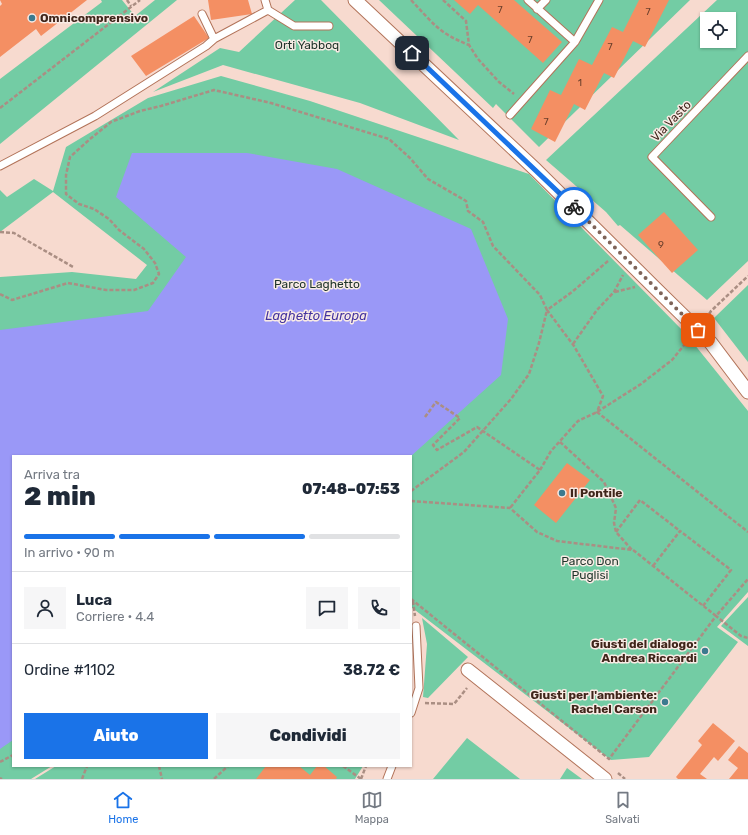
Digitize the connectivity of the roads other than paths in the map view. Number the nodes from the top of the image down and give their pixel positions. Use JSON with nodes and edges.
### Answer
{"nodes":[{"id":1,"x":264,"y":0,"type":"edge"},
{"id":2,"x":355,"y":0,"type":"edge"},
{"id":3,"x":528,"y":0,"type":"edge"},
{"id":4,"x":546,"y":0,"type":"edge"},
{"id":5,"x":599,"y":0,"type":"edge"},
{"id":6,"x":537,"y":9,"type":"junction"},
{"id":7,"x":268,"y":10,"type":"junction"},
{"id":8,"x":202,"y":14,"type":"dead end"},
{"id":9,"x":329,"y":26,"type":"dead end"},
{"id":10,"x":214,"y":39,"type":"junction"},
{"id":11,"x":575,"y":42,"type":"junction"},
{"id":12,"x":748,"y":56,"type":"edge"},
{"id":13,"x":510,"y":115,"type":"dead end"},
{"id":14,"x":0,"y":166,"type":"edge"},
{"id":15,"x":711,"y":217,"type":"dead end"},
{"id":16,"x":748,"y":392,"type":"edge"},
{"id":17,"x":416,"y":626,"type":"road end"},
{"id":18,"x":472,"y":674,"type":"road end"},
{"id":19,"x":412,"y":709,"type":"edge"},
{"id":20,"x":392,"y":767,"type":"edge"},
{"id":21,"x":386,"y":779,"type":"edge"},
{"id":22,"x":605,"y":779,"type":"edge"}],
"edges":[{"from":1,"to":7,"type":"lane"},
{"from":2,"to":16,"type":"street"},
{"from":3,"to":6,"type":"lane"},
{"from":4,"to":6,"type":"lane"},
{"from":5,"to":11,"type":"lane"},
{"from":6,"to":11,"type":"lane"},
{"from":7,"to":9,"type":"lane"},
{"from":7,"to":10,"type":"lane"},
{"from":8,"to":10,"type":"lane"},
{"from":10,"to":14,"type":"lane"},
{"from":11,"to":13,"type":"lane"},
{"from":12,"to":15,"type":"lane","name":"Via Vasto"},
{"from":17,"to":19,"type":"lane"},
{"from":18,"to":22,"type":"street"},
{"from":20,"to":21,"type":"lane"}]}
